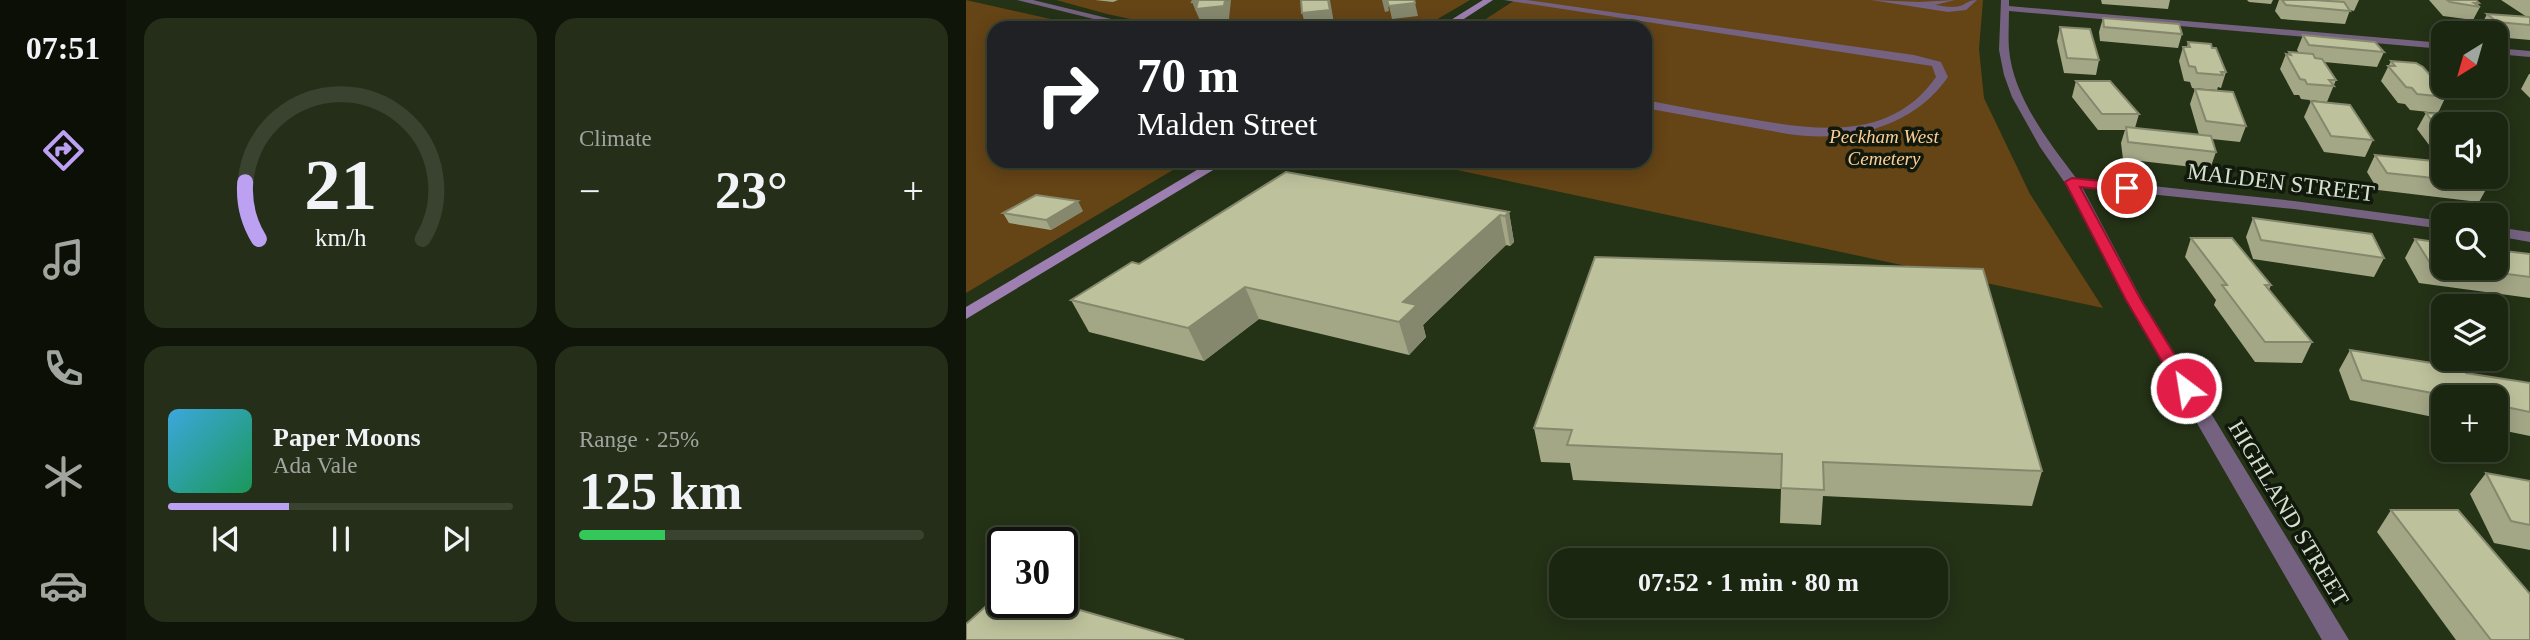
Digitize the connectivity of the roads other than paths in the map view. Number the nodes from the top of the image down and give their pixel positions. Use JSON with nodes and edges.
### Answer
{"nodes":[{"id":1,"x":1021,"y":0,"type":"edge"},
{"id":2,"x":1489,"y":0,"type":"edge"},
{"id":3,"x":1508,"y":0,"type":"edge"},
{"id":4,"x":1875,"y":0,"type":"edge"},
{"id":5,"x":1951,"y":0,"type":"edge"},
{"id":6,"x":1973,"y":0,"type":"edge"},
{"id":7,"x":2005,"y":4,"type":"edge"},
{"id":8,"x":1919,"y":5,"type":"junction"},
{"id":9,"x":1112,"y":21,"type":"edge"},
{"id":10,"x":1454,"y":21,"type":"edge"},
{"id":11,"x":2431,"y":45,"type":"edge"},
{"id":12,"x":2508,"y":52,"type":"edge"},
{"id":13,"x":2530,"y":54,"type":"edge"},
{"id":14,"x":1652,"y":105,"type":"edge"},
{"id":15,"x":1209,"y":168,"type":"edge"},
{"id":16,"x":2072,"y":182,"type":"junction"},
{"id":17,"x":2431,"y":223,"type":"edge"},
{"id":18,"x":2508,"y":234,"type":"edge"},
{"id":19,"x":2530,"y":237,"type":"edge"},
{"id":20,"x":966,"y":314,"type":"edge"},
{"id":21,"x":2336,"y":640,"type":"edge"}],
"edges":[{"from":1,"to":9,"type":"street"},
{"from":2,"to":10,"type":"main road"},
{"from":3,"to":14,"type":"street"},
{"from":4,"to":8,"type":"street"},
{"from":5,"to":8,"type":"street"},
{"from":6,"to":8,"type":"street"},
{"from":7,"to":11,"type":"street"},
{"from":7,"to":16,"type":"street","name":"HIGHLAND STREET"},
{"from":12,"to":13,"type":"street"},
{"from":15,"to":20,"type":"main road"},
{"from":16,"to":17,"type":"street","name":"MALDEN STREET"},
{"from":16,"to":21,"type":"street","name":"HIGHLAND STREET"},
{"from":18,"to":19,"type":"street"}]}
